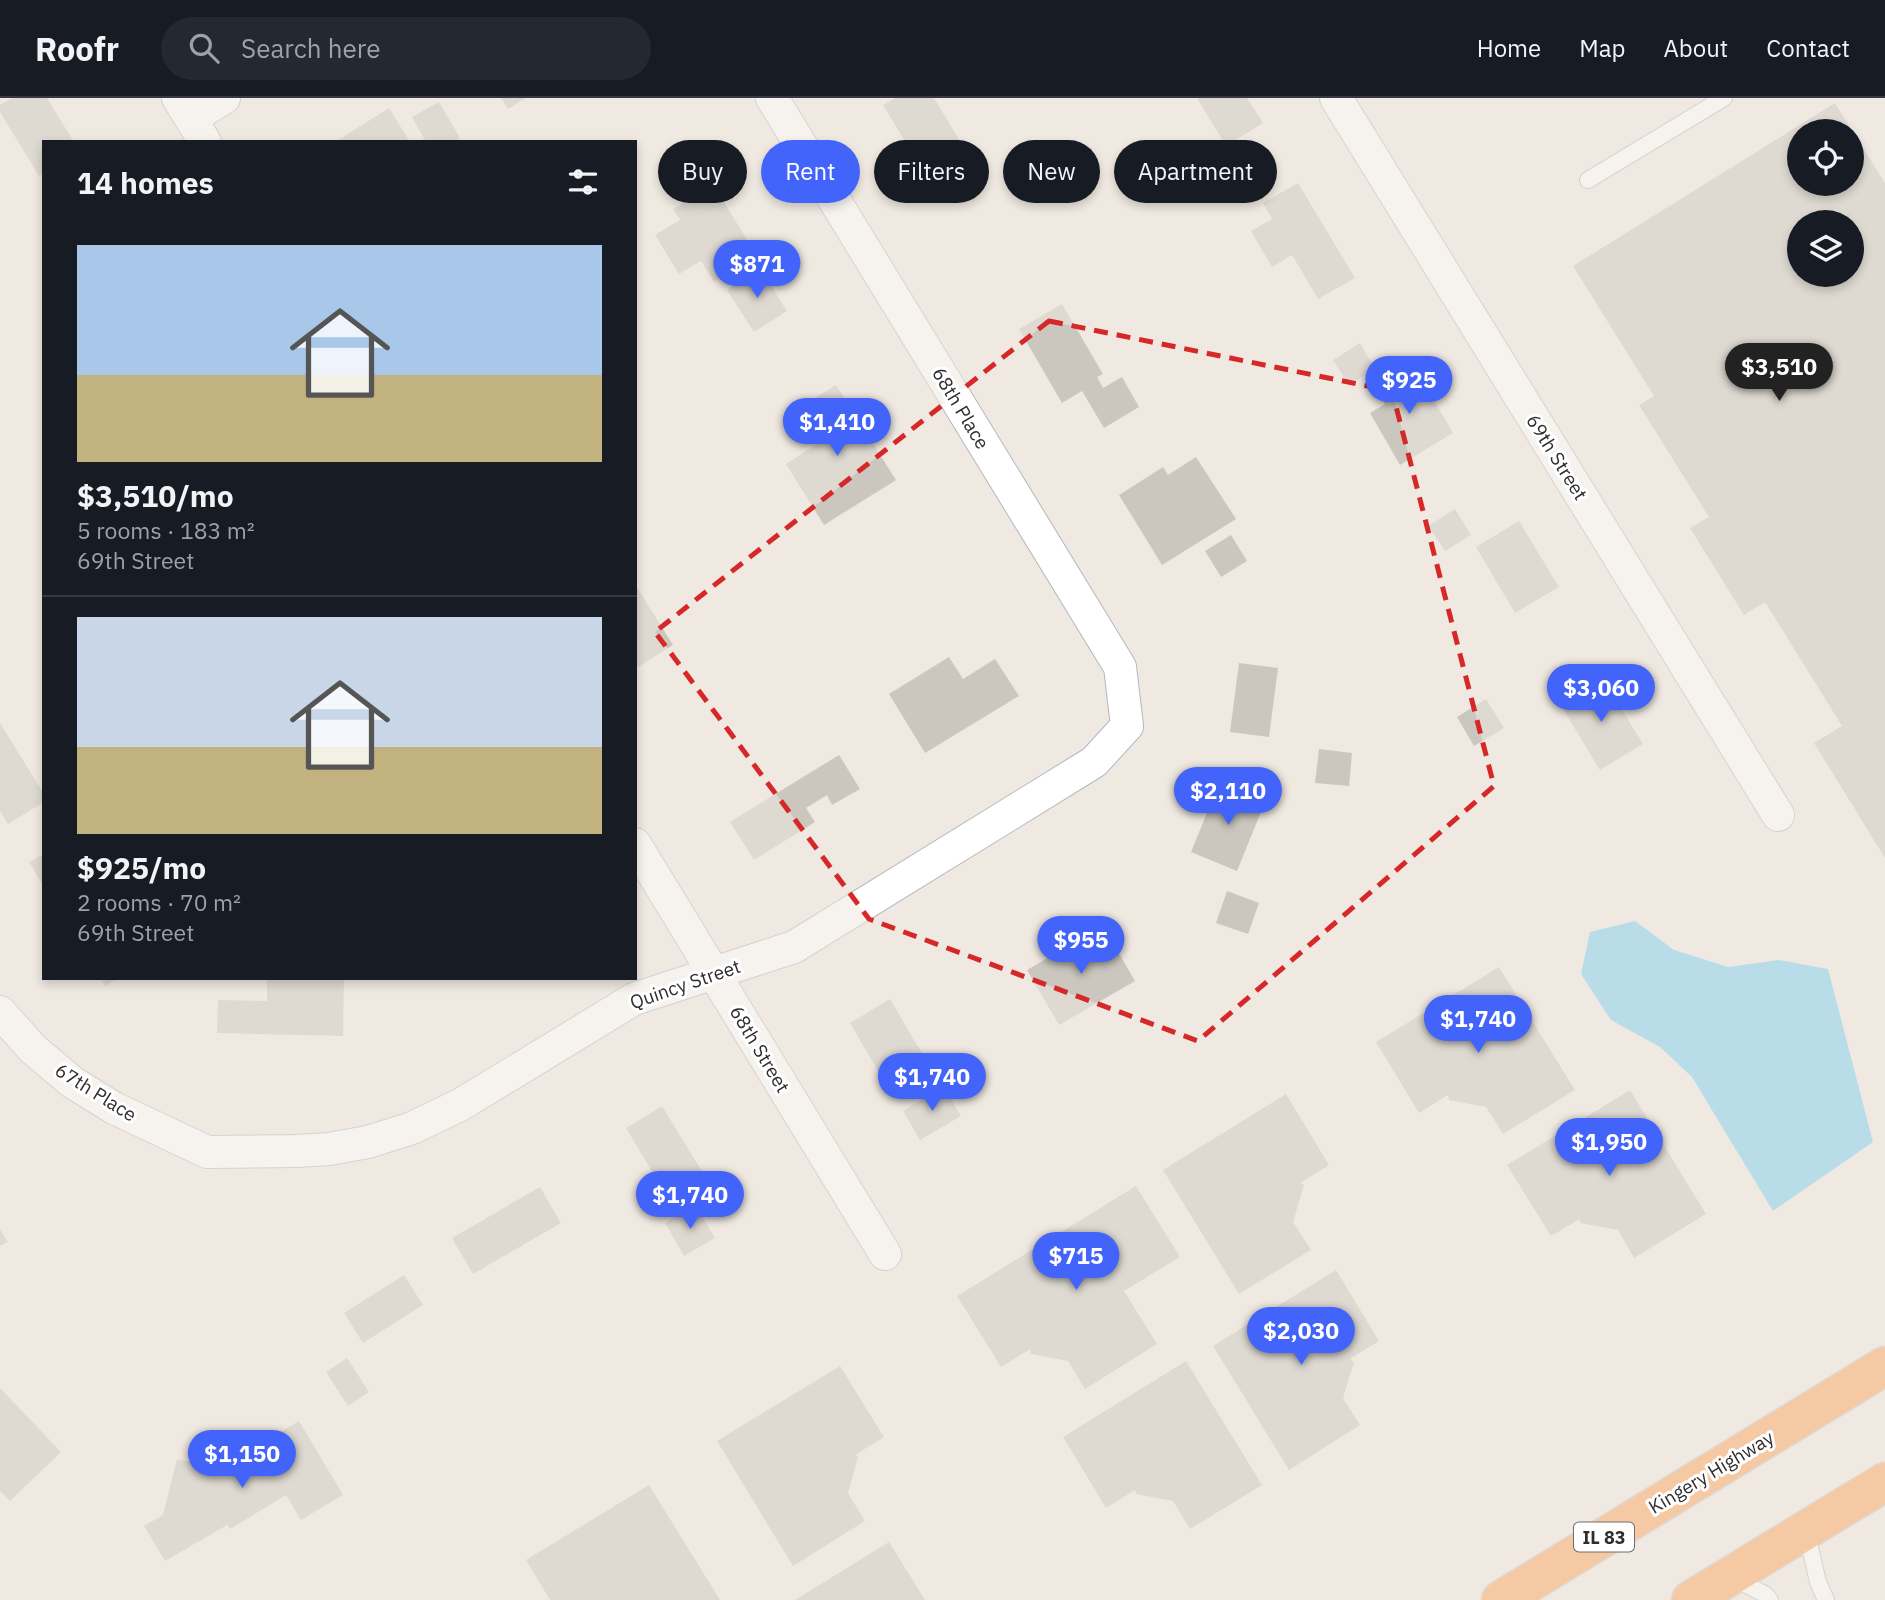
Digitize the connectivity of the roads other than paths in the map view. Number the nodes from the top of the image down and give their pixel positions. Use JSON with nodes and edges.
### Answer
{"nodes":[{"id":1,"x":224,"y":98,"type":"edge"},
{"id":2,"x":772,"y":98,"type":"edge"},
{"id":3,"x":1336,"y":98,"type":"edge"},
{"id":4,"x":1724,"y":98,"type":"edge"},
{"id":5,"x":191,"y":119,"type":"edge"},
{"id":6,"x":1588,"y":180,"type":"dead end"},
{"id":7,"x":1127,"y":726,"type":"joint"},
{"id":8,"x":1778,"y":815,"type":"dead end"},
{"id":9,"x":637,"y":847,"type":"edge"},
{"id":10,"x":714,"y":973,"type":"junction"},
{"id":11,"x":0,"y":1012,"type":"edge"},
{"id":12,"x":208,"y":1152,"type":"joint"},
{"id":13,"x":885,"y":1254,"type":"dead end"},
{"id":14,"x":1885,"y":1366,"type":"edge"},
{"id":15,"x":1885,"y":1482,"type":"edge"},
{"id":16,"x":1806,"y":1530,"type":"junction"},
{"id":17,"x":1730,"y":1576,"type":"junction"},
{"id":18,"x":1501,"y":1600,"type":"edge"},
{"id":19,"x":1691,"y":1600,"type":"edge"},
{"id":20,"x":1770,"y":1600,"type":"edge"},
{"id":21,"x":1826,"y":1600,"type":"edge"}],
"edges":[{"from":1,"to":5,"type":"street"},
{"from":2,"to":7,"type":"street","name":"68th Place"},
{"from":3,"to":8,"type":"street","name":"69th Street"},
{"from":4,"to":6,"type":"lane"},
{"from":7,"to":10,"type":"street","name":"Quincy Street"},
{"from":9,"to":10,"type":"street","name":"68th Street"},
{"from":10,"to":12,"type":"street","name":"Quincy Street"},
{"from":10,"to":13,"type":"street","name":"68th Street"},
{"from":11,"to":12,"type":"street","name":"67th Place"},
{"from":14,"to":18,"type":"highway","name":"Kingery Highway","number":"IL 83"},
{"from":15,"to":16,"type":"highway"},
{"from":16,"to":17,"type":"highway"},
{"from":16,"to":21,"type":"lane"},
{"from":17,"to":19,"type":"highway"},
{"from":17,"to":20,"type":"lane"}]}
